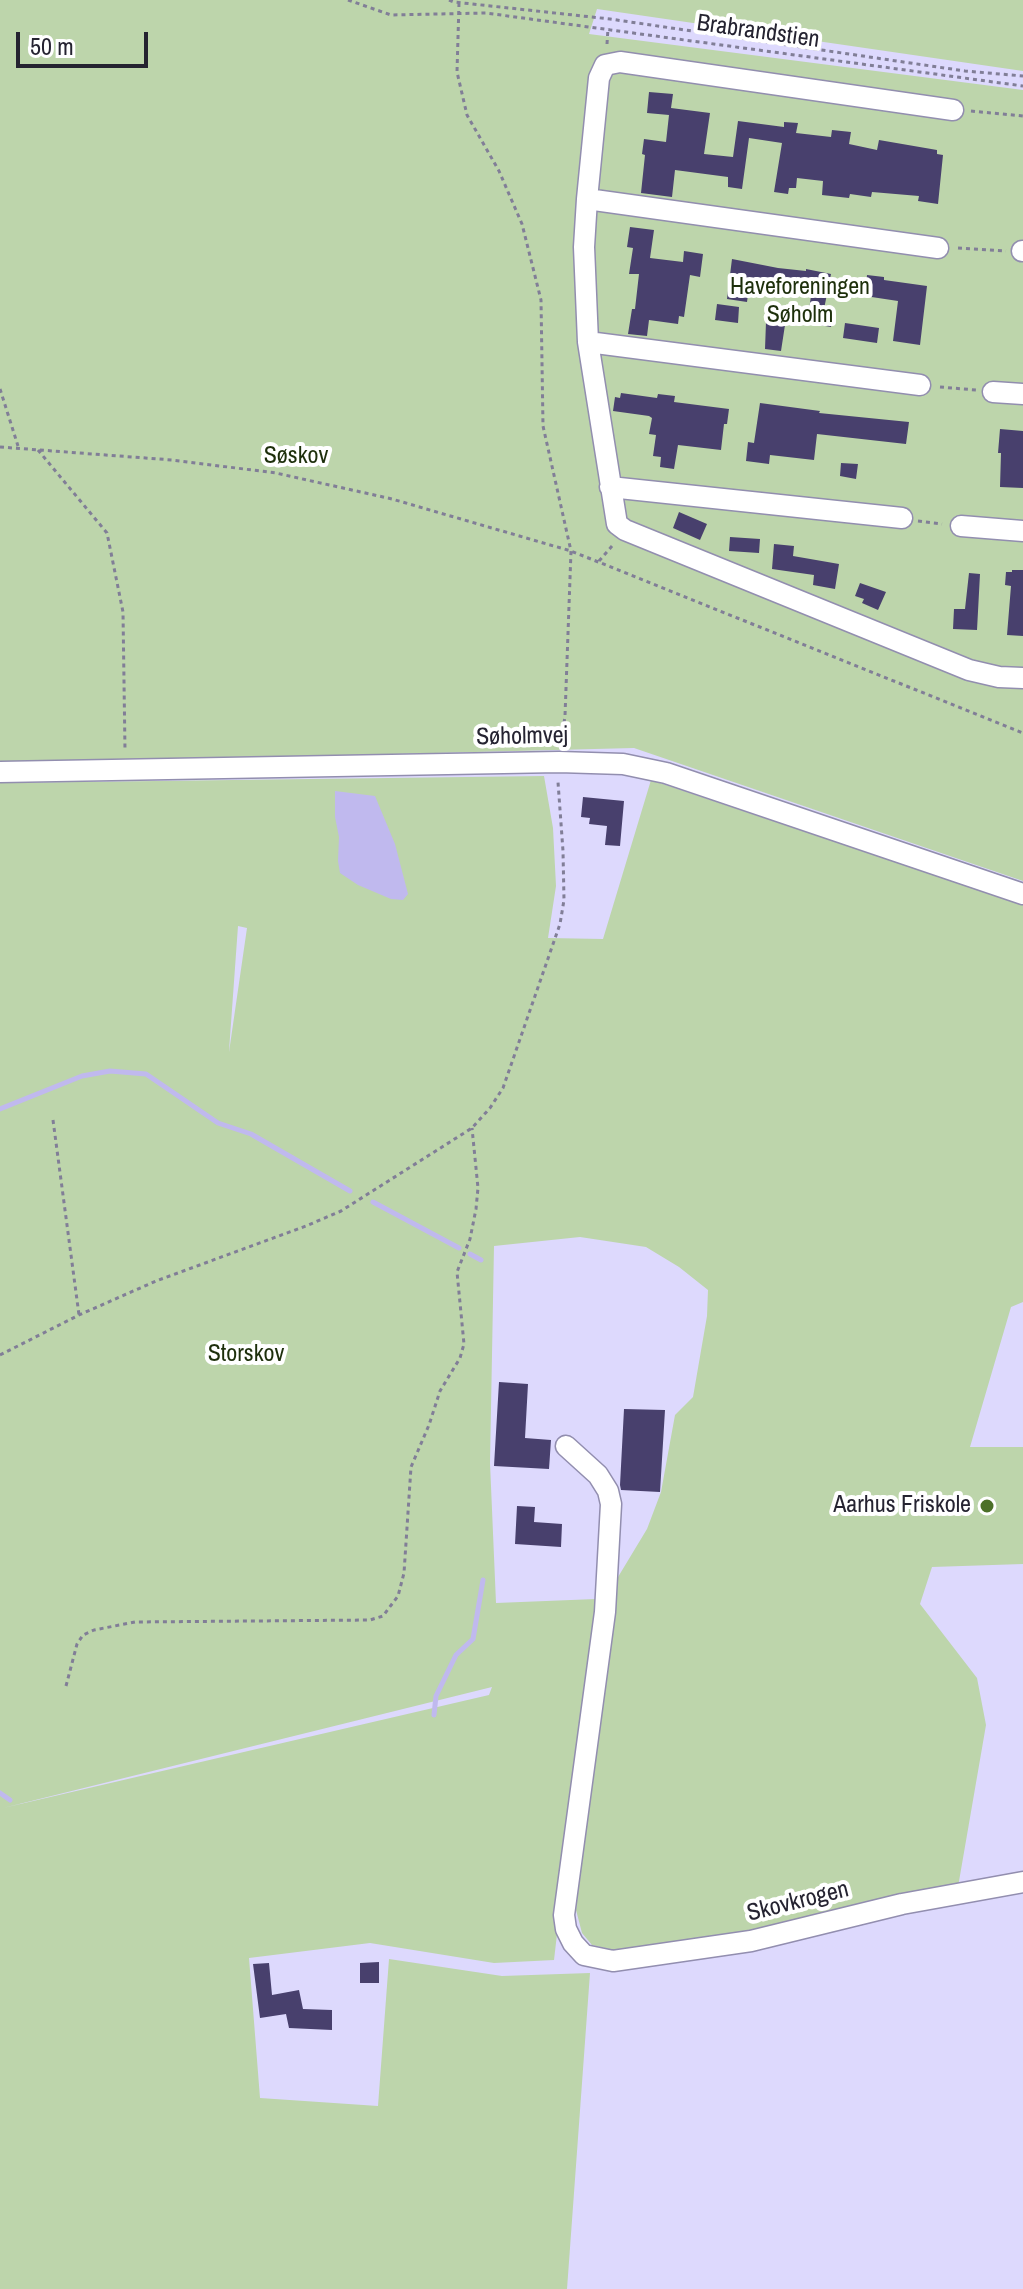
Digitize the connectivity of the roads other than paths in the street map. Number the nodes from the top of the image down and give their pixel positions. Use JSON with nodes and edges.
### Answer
{"nodes":[{"id":1,"x":953,"y":110,"type":"road end"},
{"id":2,"x":587,"y":199,"type":"junction"},
{"id":3,"x":938,"y":248,"type":"road end"},
{"id":4,"x":588,"y":342,"type":"junction"},
{"id":5,"x":920,"y":385,"type":"road end"},
{"id":6,"x":993,"y":392,"type":"road end"},
{"id":7,"x":1023,"y":394,"type":"edge"},
{"id":8,"x":610,"y":487,"type":"junction"},
{"id":9,"x":902,"y":518,"type":"road end"},
{"id":10,"x":961,"y":526,"type":"road end"},
{"id":11,"x":1023,"y":531,"type":"edge"},
{"id":12,"x":1023,"y":678,"type":"edge"},
{"id":13,"x":0,"y":772,"type":"edge"},
{"id":14,"x":1023,"y":894,"type":"edge"},
{"id":15,"x":566,"y":1446,"type":"dead end"},
{"id":16,"x":1023,"y":1882,"type":"edge"}],
"edges":[{"from":1,"to":2,"type":"street"},
{"from":2,"to":3,"type":"street"},
{"from":2,"to":4,"type":"street"},
{"from":4,"to":5,"type":"street"},
{"from":4,"to":8,"type":"street"},
{"from":6,"to":7,"type":"street"},
{"from":8,"to":9,"type":"street"},
{"from":8,"to":12,"type":"street"},
{"from":10,"to":11,"type":"street"},
{"from":13,"to":14,"type":"street","name":"Søholmvej"},
{"from":15,"to":16,"type":"street","name":"Skovkrogen"}]}
